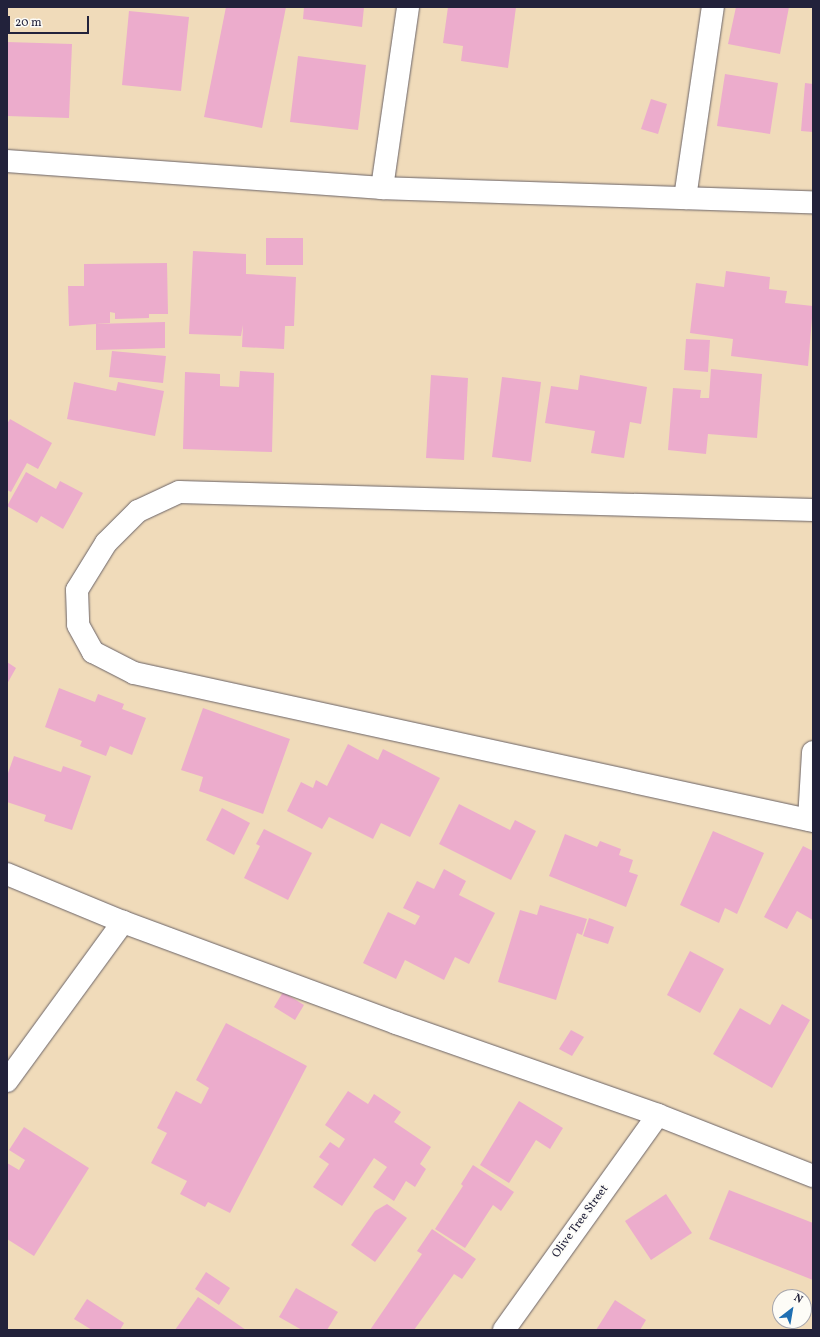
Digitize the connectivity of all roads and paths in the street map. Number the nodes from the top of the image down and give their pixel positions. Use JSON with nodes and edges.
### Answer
{"nodes":[{"id":1,"x":408,"y":7,"type":"edge"},
{"id":2,"x":713,"y":7,"type":"edge"},
{"id":3,"x":7,"y":161,"type":"edge"},
{"id":4,"x":382,"y":188,"type":"junction"},
{"id":5,"x":685,"y":198,"type":"junction"},
{"id":6,"x":813,"y":202,"type":"edge"},
{"id":7,"x":813,"y":510,"type":"edge"},
{"id":8,"x":813,"y":752,"type":"edge"},
{"id":9,"x":811,"y":820,"type":"edge"},
{"id":10,"x":7,"y":874,"type":"edge"},
{"id":11,"x":124,"y":922,"type":"junction"},
{"id":12,"x":7,"y":1081,"type":"edge"},
{"id":13,"x":658,"y":1115,"type":"junction"},
{"id":14,"x":813,"y":1176,"type":"edge"},
{"id":15,"x":504,"y":1330,"type":"edge"}],
"edges":[{"from":1,"to":4,"type":"street"},
{"from":2,"to":5,"type":"street"},
{"from":3,"to":4,"type":"street"},
{"from":4,"to":5,"type":"street"},
{"from":5,"to":6,"type":"street"},
{"from":7,"to":9,"type":"street"},
{"from":8,"to":9,"type":"street"},
{"from":10,"to":11,"type":"street"},
{"from":11,"to":12,"type":"street"},
{"from":11,"to":13,"type":"street"},
{"from":13,"to":14,"type":"street"},
{"from":13,"to":15,"type":"street","name":"Olive Tree Street"}]}
